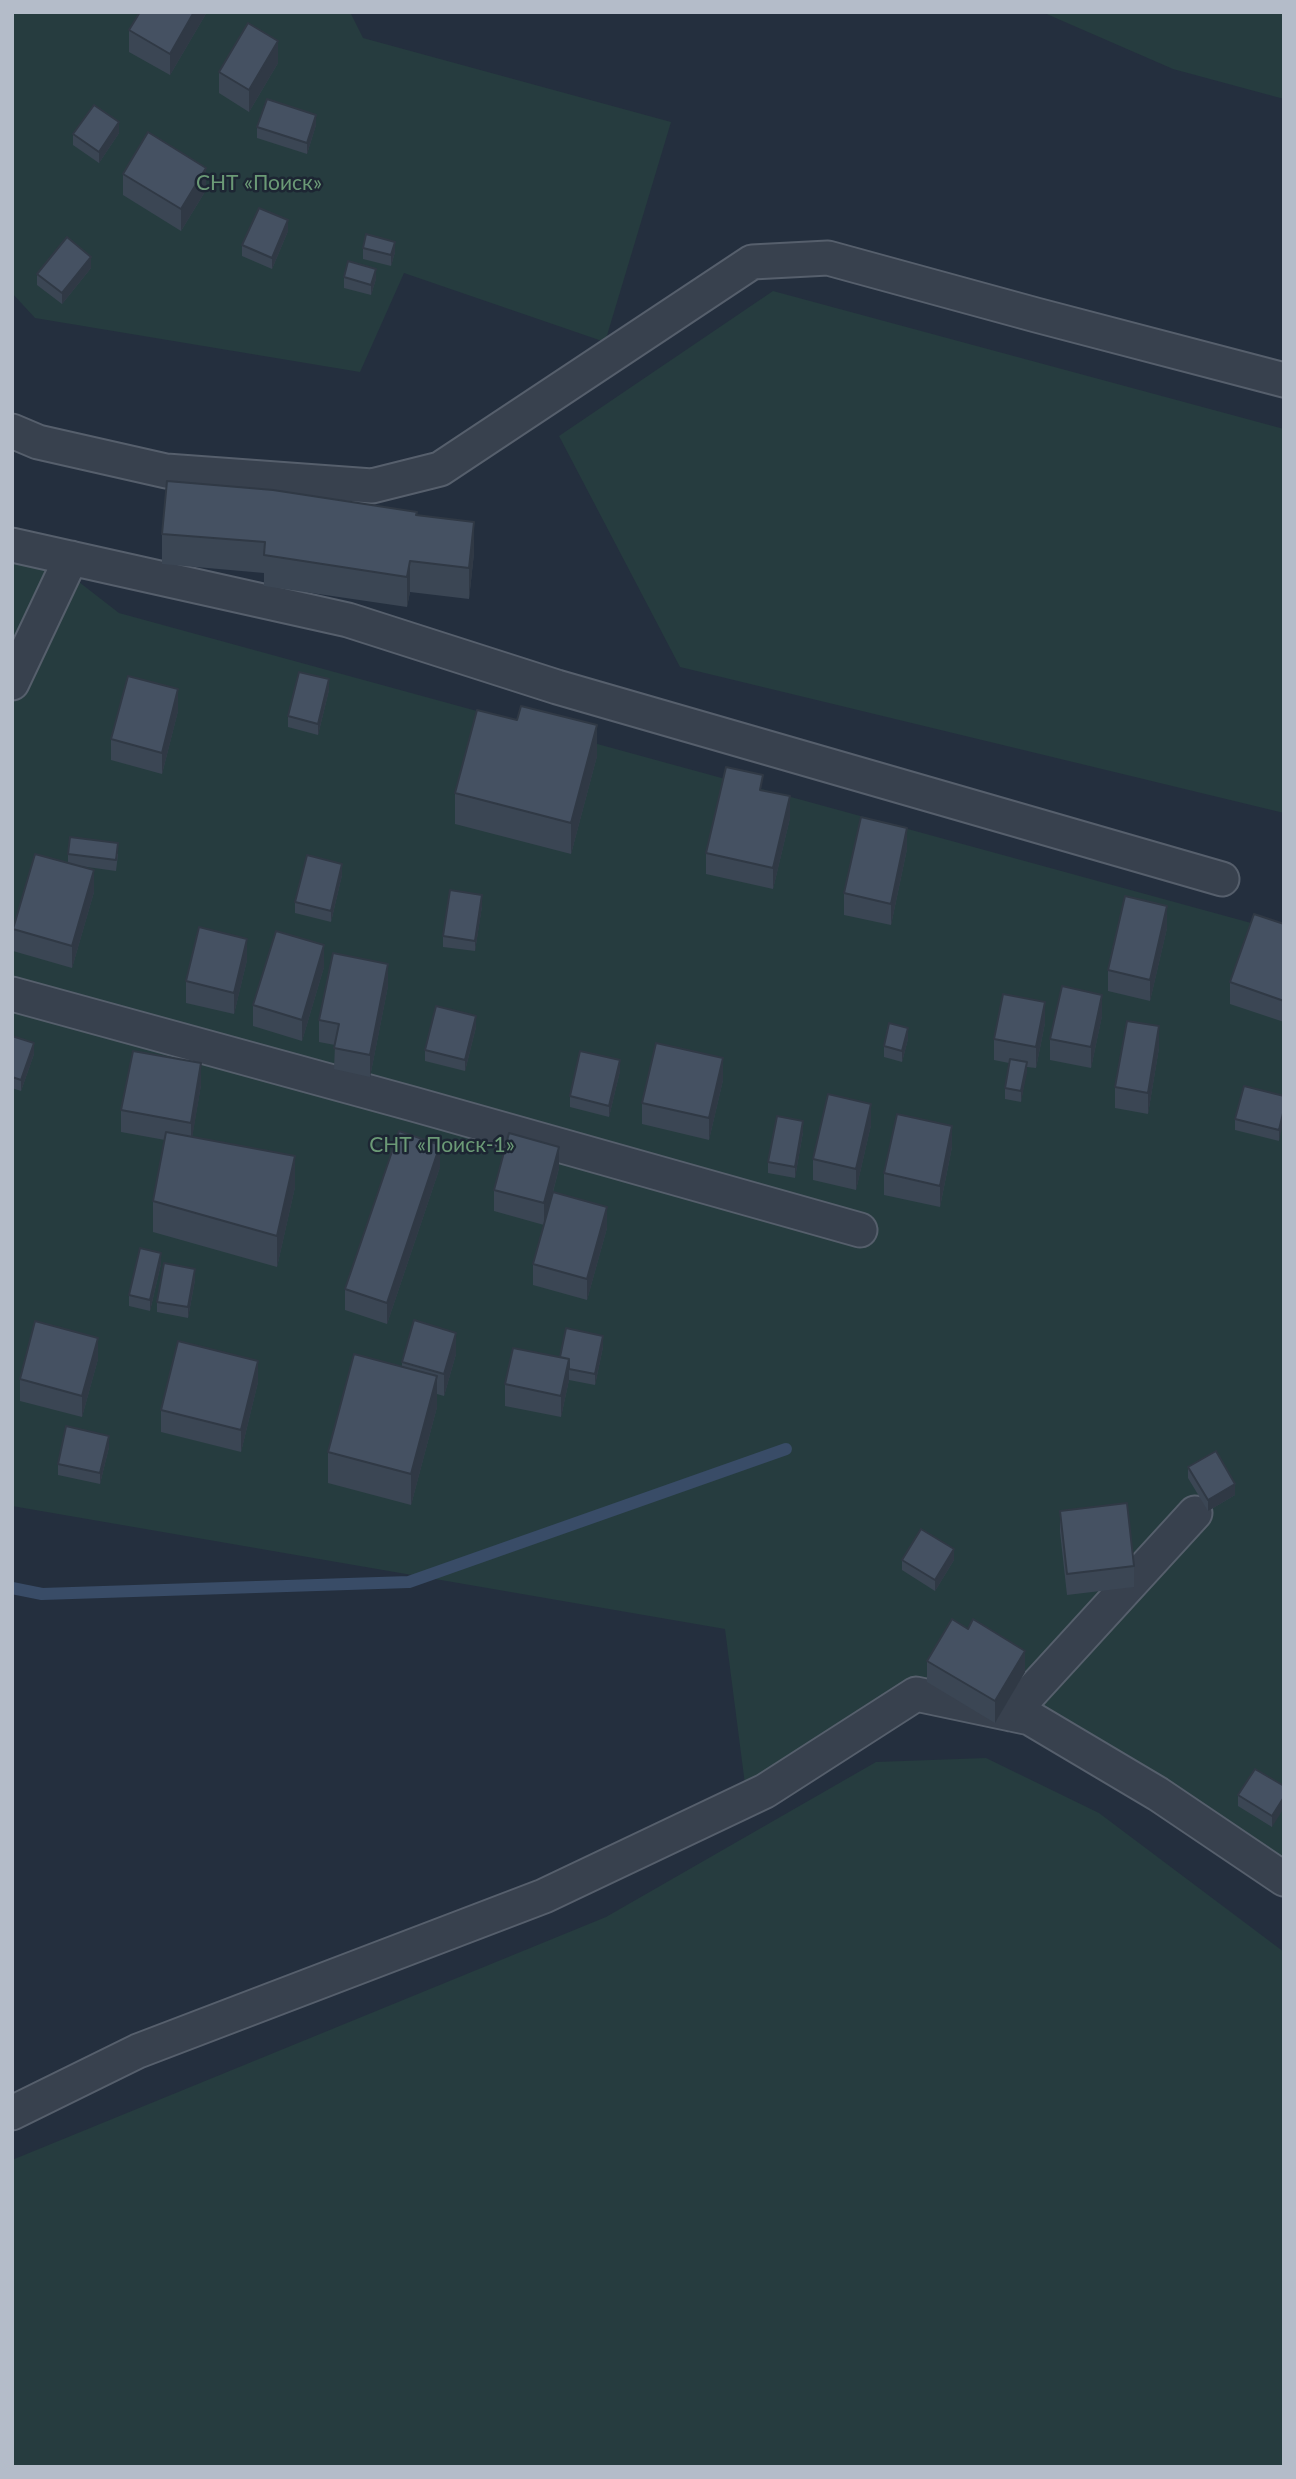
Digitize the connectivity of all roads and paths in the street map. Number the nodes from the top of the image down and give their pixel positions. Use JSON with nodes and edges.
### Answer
{"nodes":[{"id":1,"x":1284,"y":380,"type":"edge"},
{"id":2,"x":12,"y":431,"type":"edge"},
{"id":3,"x":12,"y":545,"type":"edge"},
{"id":4,"x":71,"y":558,"type":"junction"},
{"id":5,"x":12,"y":683,"type":"edge"},
{"id":6,"x":1222,"y":879,"type":"dead end"},
{"id":7,"x":12,"y":994,"type":"edge"},
{"id":8,"x":860,"y":1230,"type":"dead end"},
{"id":9,"x":1195,"y":1513,"type":"dead end"},
{"id":10,"x":1011,"y":1714,"type":"junction"},
{"id":11,"x":1284,"y":1879,"type":"edge"},
{"id":12,"x":12,"y":2113,"type":"edge"}],
"edges":[{"from":1,"to":2,"type":"street"},
{"from":3,"to":4,"type":"street"},
{"from":4,"to":5,"type":"street"},
{"from":4,"to":6,"type":"street"},
{"from":7,"to":8,"type":"street"},
{"from":9,"to":10,"type":"street"},
{"from":10,"to":11,"type":"street"},
{"from":10,"to":12,"type":"street"}]}
